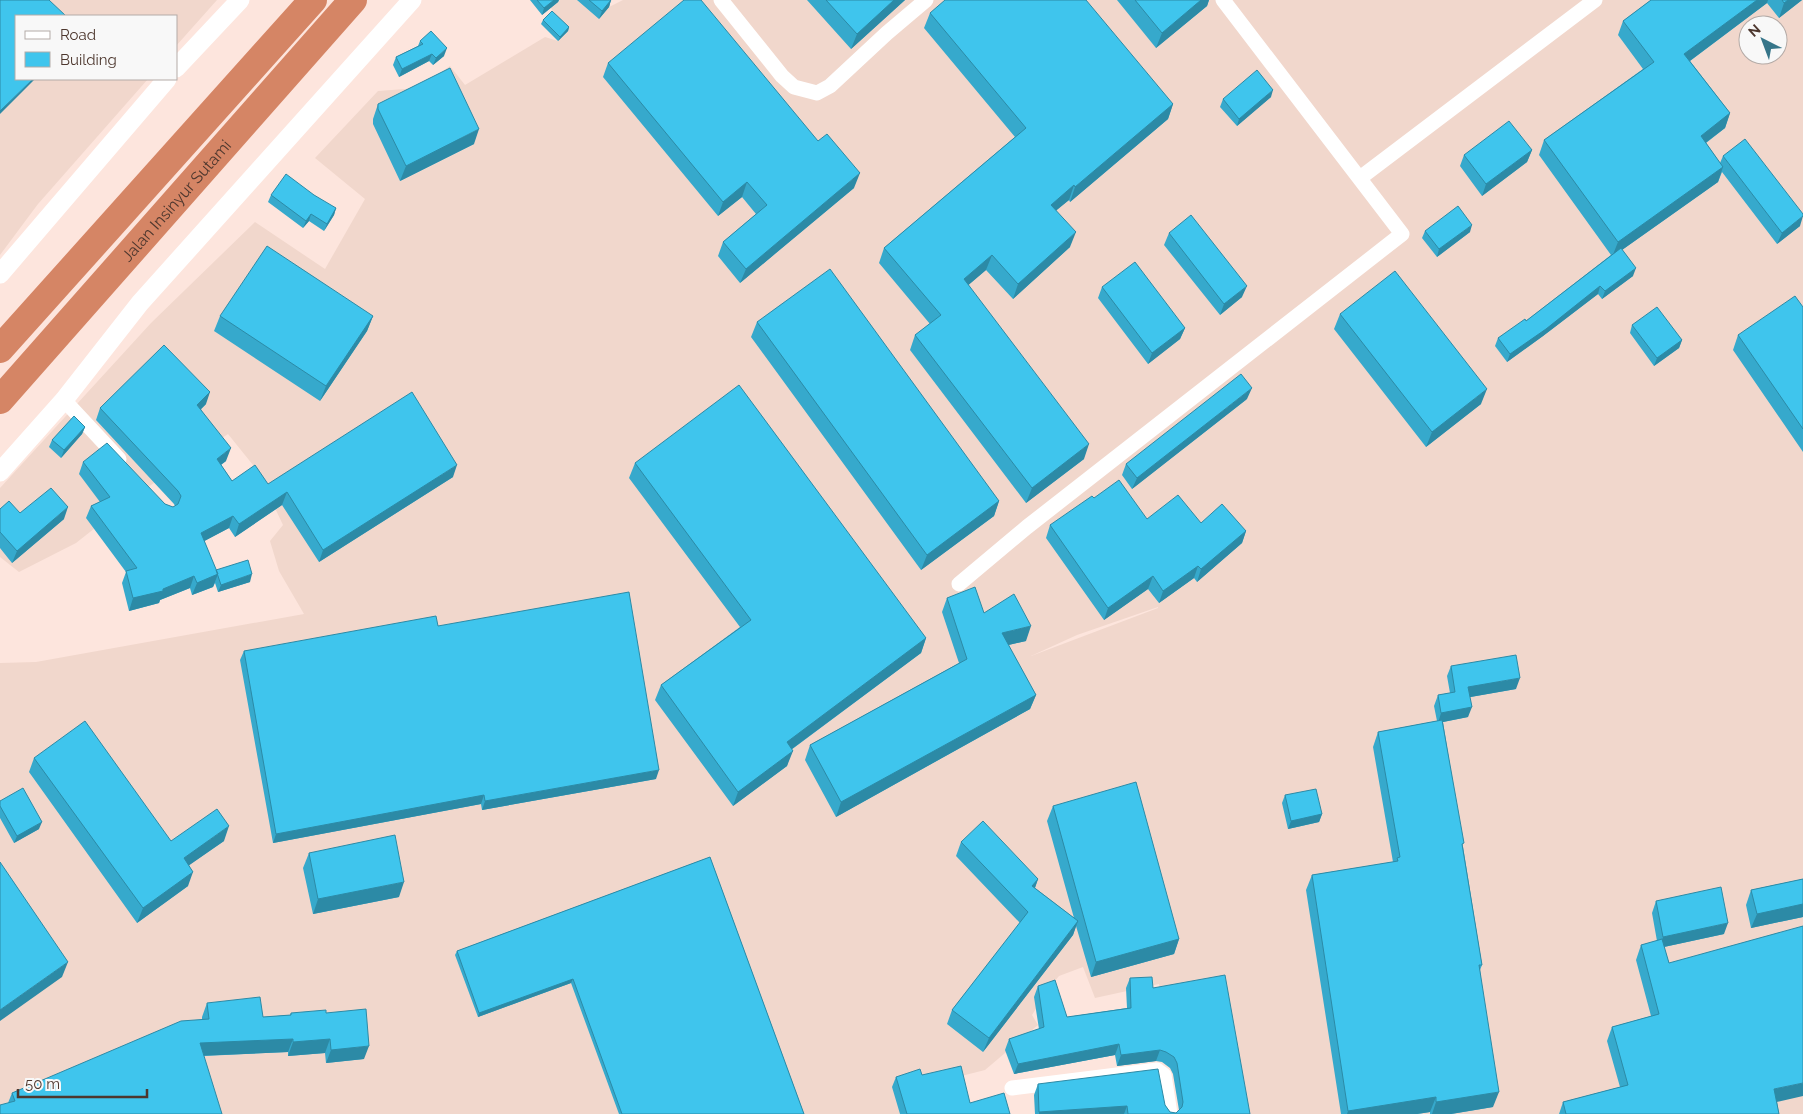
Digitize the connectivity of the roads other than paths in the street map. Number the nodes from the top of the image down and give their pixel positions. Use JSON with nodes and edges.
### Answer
{"nodes":[{"id":1,"x":240,"y":0,"type":"edge"},
{"id":2,"x":313,"y":0,"type":"edge"},
{"id":3,"x":353,"y":0,"type":"edge"},
{"id":4,"x":412,"y":0,"type":"edge"},
{"id":5,"x":720,"y":0,"type":"edge"},
{"id":6,"x":926,"y":0,"type":"edge"},
{"id":7,"x":1223,"y":0,"type":"edge"},
{"id":8,"x":1595,"y":0,"type":"edge"},
{"id":9,"x":178,"y":66,"type":"edge"},
{"id":10,"x":166,"y":80,"type":"edge"},
{"id":11,"x":1360,"y":178,"type":"junction"},
{"id":12,"x":0,"y":274,"type":"edge"},
{"id":13,"x":0,"y":350,"type":"edge"},
{"id":14,"x":0,"y":400,"type":"edge"},
{"id":15,"x":64,"y":400,"type":"junction"},
{"id":16,"x":131,"y":471,"type":"edge"},
{"id":17,"x":0,"y":472,"type":"edge"},
{"id":18,"x":959,"y":584,"type":"dead end"},
{"id":19,"x":1012,"y":1088,"type":"dead end"},
{"id":20,"x":1170,"y":1114,"type":"edge"}],
"edges":[{"from":1,"to":9,"type":"street"},
{"from":2,"to":13,"type":"highway","name":"Jalan Insinyur Sutami"},
{"from":3,"to":14,"type":"highway","name":"Jalan Insinyur Sutami"},
{"from":4,"to":15,"type":"street"},
{"from":5,"to":6,"type":"street"},
{"from":7,"to":11,"type":"street"},
{"from":8,"to":11,"type":"street"},
{"from":10,"to":12,"type":"street"},
{"from":11,"to":18,"type":"street"},
{"from":15,"to":16,"type":"street"},
{"from":15,"to":17,"type":"street"},
{"from":19,"to":20,"type":"street"}]}
